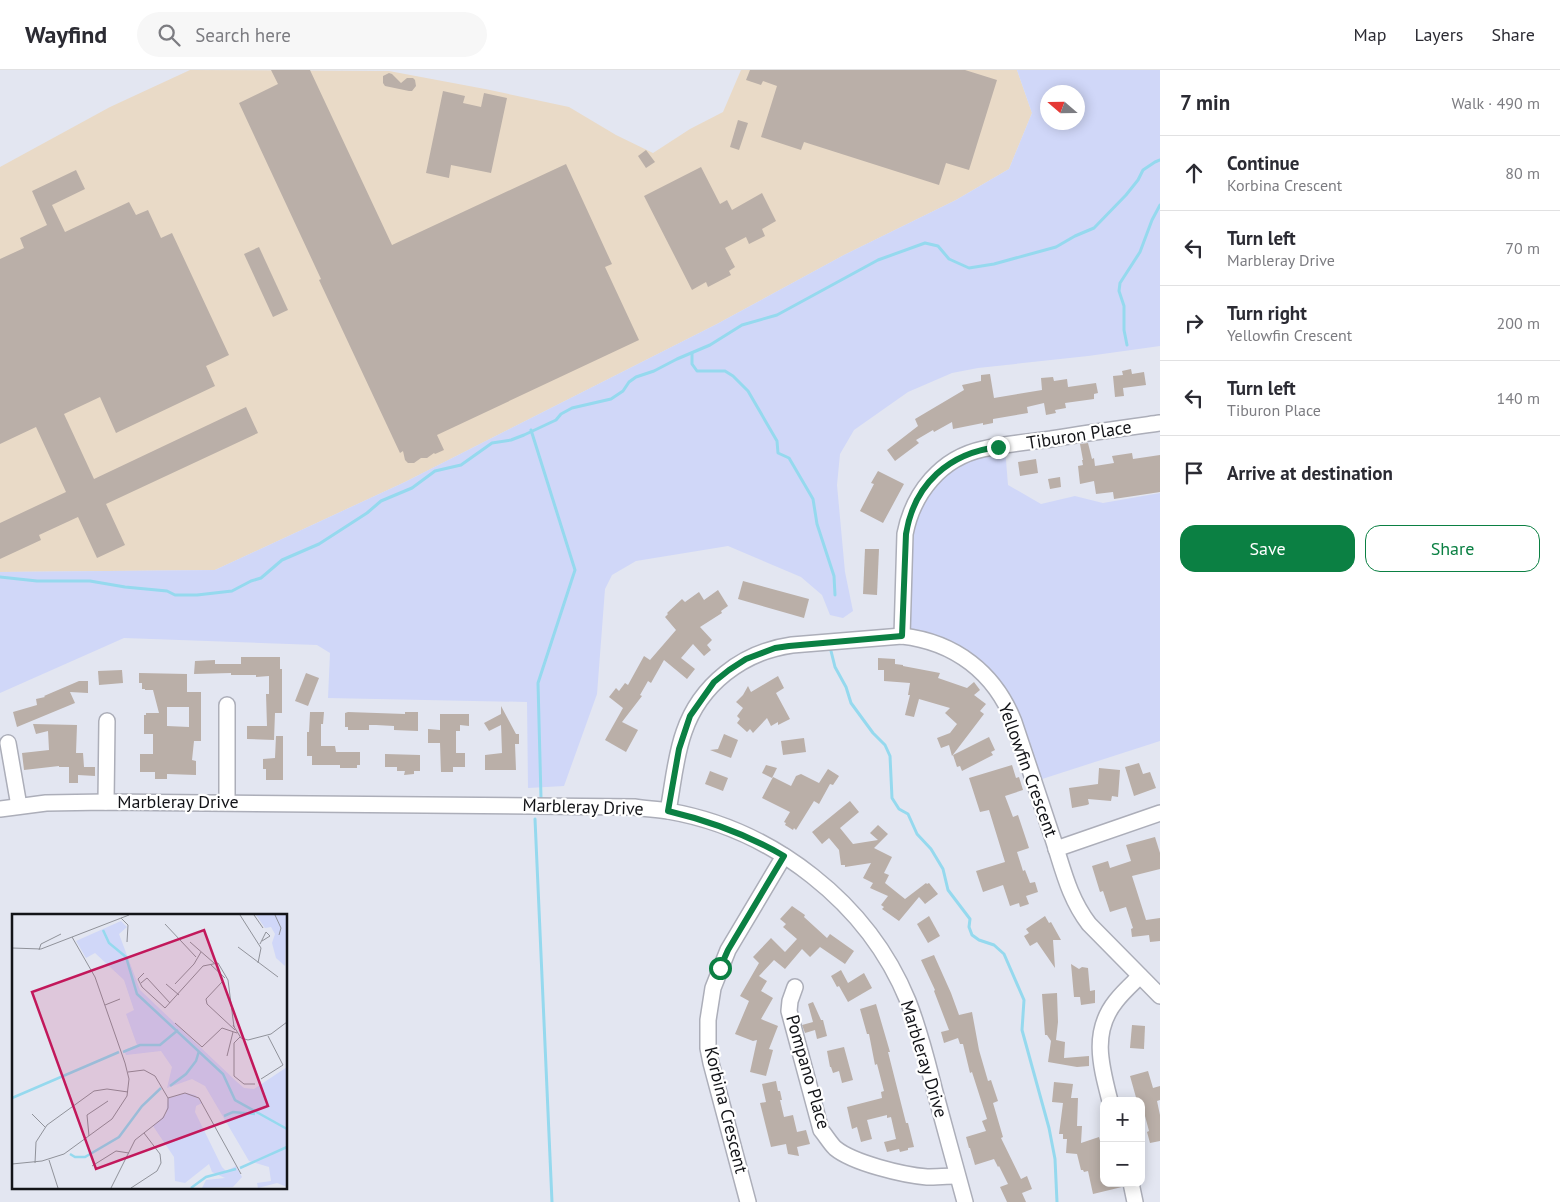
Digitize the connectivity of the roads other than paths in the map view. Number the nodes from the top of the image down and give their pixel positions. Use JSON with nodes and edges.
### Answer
{"nodes":[{"id":1,"x":1160,"y":422,"type":"edge"},
{"id":2,"x":902,"y":636,"type":"junction"},
{"id":3,"x":227,"y":705,"type":"dead end"},
{"id":4,"x":107,"y":721,"type":"dead end"},
{"id":5,"x":8,"y":744,"type":"dead end"},
{"id":6,"x":106,"y":802,"type":"junction"},
{"id":7,"x":227,"y":802,"type":"junction"},
{"id":8,"x":19,"y":806,"type":"junction"},
{"id":9,"x":0,"y":809,"type":"edge"},
{"id":10,"x":668,"y":811,"type":"junction"},
{"id":11,"x":1160,"y":814,"type":"edge"},
{"id":12,"x":1056,"y":849,"type":"junction"},
{"id":13,"x":784,"y":856,"type":"junction"},
{"id":14,"x":1140,"y":976,"type":"junction"},
{"id":15,"x":795,"y":988,"type":"dead end"},
{"id":16,"x":1160,"y":996,"type":"edge"},
{"id":17,"x":1109,"y":1097,"type":"edge"},
{"id":18,"x":958,"y":1176,"type":"junction"},
{"id":19,"x":1132,"y":1187,"type":"edge"},
{"id":20,"x":748,"y":1202,"type":"edge"},
{"id":21,"x":965,"y":1202,"type":"edge"},
{"id":22,"x":1135,"y":1202,"type":"edge"}],
"edges":[{"from":1,"to":2,"type":"street","name":"Tiburon Place"},
{"from":2,"to":10,"type":"street","name":"Yellowfin Crescent"},
{"from":2,"to":12,"type":"street","name":"Yellowfin Crescent"},
{"from":3,"to":7,"type":"street"},
{"from":4,"to":6,"type":"street"},
{"from":5,"to":8,"type":"street"},
{"from":6,"to":7,"type":"street","name":"Marbleray Drive"},
{"from":6,"to":8,"type":"street","name":"Marbleray Drive"},
{"from":7,"to":10,"type":"street","name":"Marbleray Drive"},
{"from":8,"to":9,"type":"street","name":"Marbleray Drive"},
{"from":10,"to":13,"type":"street","name":"Marbleray Drive"},
{"from":11,"to":12,"type":"street"},
{"from":12,"to":14,"type":"street","name":"Yellowfin Crescent"},
{"from":13,"to":18,"type":"street","name":"Marbleray Drive"},
{"from":13,"to":20,"type":"street","name":"Korbina Crescent"},
{"from":14,"to":16,"type":"street","name":"Yellowfin Crescent"},
{"from":14,"to":17,"type":"street"},
{"from":15,"to":18,"type":"street","name":"Pompano Place"},
{"from":18,"to":21,"type":"street","name":"Marbleray Drive"},
{"from":19,"to":22,"type":"street"}]}
